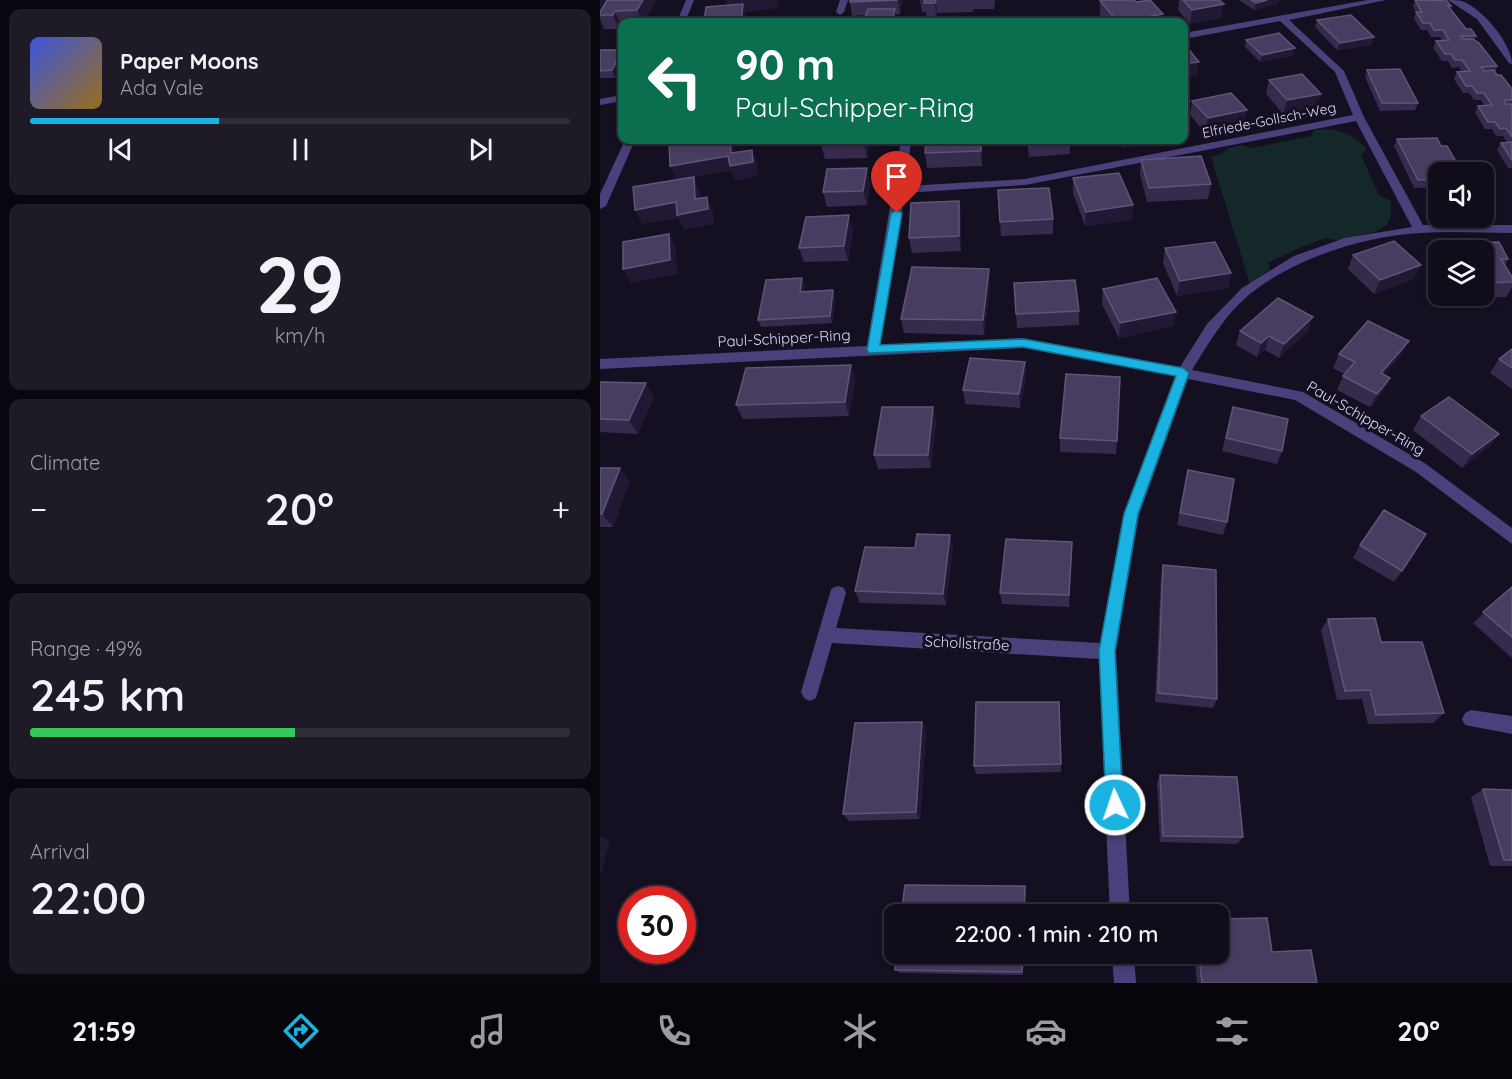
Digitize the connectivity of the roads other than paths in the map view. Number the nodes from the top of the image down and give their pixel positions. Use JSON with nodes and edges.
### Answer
{"nodes":[{"id":1,"x":690,"y":0,"type":"edge"},
{"id":2,"x":844,"y":0,"type":"edge"},
{"id":3,"x":1382,"y":0,"type":"edge"},
{"id":4,"x":1452,"y":0,"type":"edge"},
{"id":5,"x":840,"y":12,"type":"dead end"},
{"id":6,"x":683,"y":18,"type":"edge"},
{"id":7,"x":1282,"y":18,"type":"junction"},
{"id":8,"x":1188,"y":35,"type":"edge"},
{"id":9,"x":1512,"y":61,"type":"edge"},
{"id":10,"x":618,"y":99,"type":"edge"},
{"id":11,"x":600,"y":102,"type":"edge"},
{"id":12,"x":1359,"y":117,"type":"junction"},
{"id":13,"x":628,"y":144,"type":"edge"},
{"id":14,"x":906,"y":144,"type":"edge"},
{"id":15,"x":900,"y":190,"type":"junction"},
{"id":16,"x":600,"y":206,"type":"edge"},
{"id":17,"x":1512,"y":229,"type":"edge"},
{"id":18,"x":1419,"y":230,"type":"junction"},
{"id":19,"x":873,"y":350,"type":"junction"},
{"id":20,"x":600,"y":364,"type":"edge"},
{"id":21,"x":1183,"y":373,"type":"junction"},
{"id":22,"x":1512,"y":537,"type":"edge"},
{"id":23,"x":838,"y":594,"type":"dead end"},
{"id":24,"x":826,"y":635,"type":"junction"},
{"id":25,"x":1107,"y":651,"type":"junction"},
{"id":26,"x":810,"y":692,"type":"dead end"},
{"id":27,"x":1471,"y":719,"type":"dead end"},
{"id":28,"x":1512,"y":725,"type":"edge"},
{"id":29,"x":1119,"y":904,"type":"edge"},
{"id":30,"x":1124,"y":964,"type":"edge"},
{"id":31,"x":1125,"y":983,"type":"edge"}],
"edges":[{"from":1,"to":6,"type":"street"},
{"from":2,"to":5,"type":"street"},
{"from":3,"to":7,"type":"street"},
{"from":4,"to":9,"type":"street"},
{"from":7,"to":8,"type":"street"},
{"from":7,"to":12,"type":"street","name":"Elfriede-Gollsch-Weg"},
{"from":10,"to":11,"type":"street"},
{"from":12,"to":15,"type":"street","name":"Elfriede-Gollsch-Weg"},
{"from":12,"to":18,"type":"street","name":"Elfriede-Gollsch-Weg"},
{"from":13,"to":16,"type":"street"},
{"from":14,"to":15,"type":"street"},
{"from":15,"to":19,"type":"street"},
{"from":17,"to":18,"type":"street"},
{"from":18,"to":21,"type":"street"},
{"from":19,"to":20,"type":"street","name":"Paul-Schipper-Ring"},
{"from":19,"to":21,"type":"street","name":"Paul-Schipper-Ring"},
{"from":21,"to":22,"type":"street","name":"Paul-Schipper-Ring"},
{"from":21,"to":25,"type":"street"},
{"from":23,"to":24,"type":"street"},
{"from":24,"to":25,"type":"street","name":"Schollstraße"},
{"from":24,"to":26,"type":"street"},
{"from":25,"to":29,"type":"street"},
{"from":27,"to":28,"type":"street"},
{"from":30,"to":31,"type":"street"}]}
